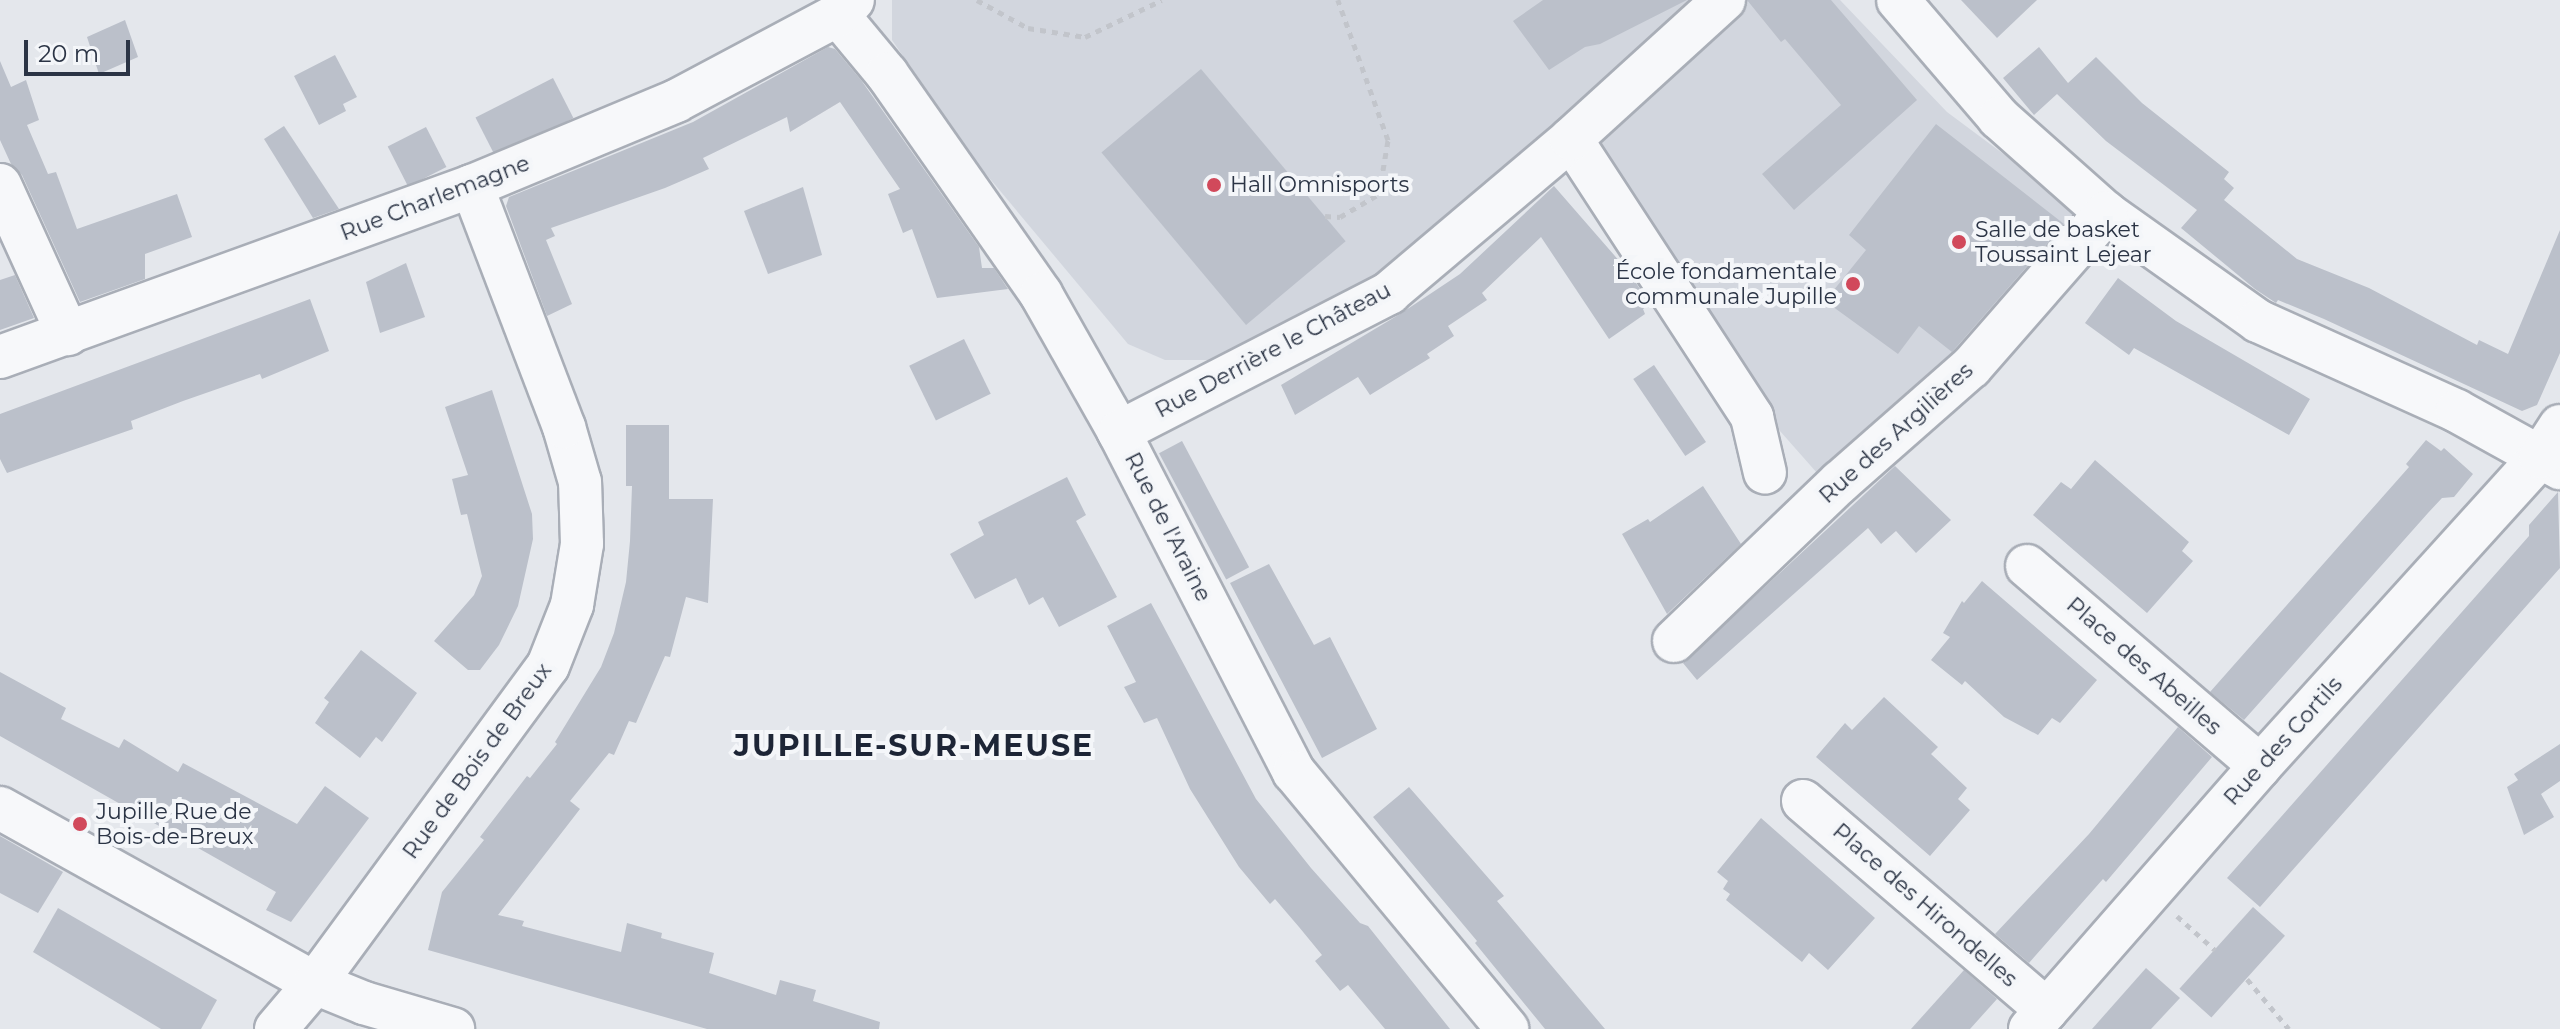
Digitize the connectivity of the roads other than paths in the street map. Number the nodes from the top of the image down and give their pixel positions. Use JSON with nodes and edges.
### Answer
{"nodes":[{"id":1,"x":1724,"y":0,"type":"edge"},
{"id":2,"x":1898,"y":0,"type":"edge"},
{"id":3,"x":845,"y":8,"type":"edge"},
{"id":4,"x":1571,"y":139,"type":"junction"},
{"id":5,"x":0,"y":185,"type":"edge"},
{"id":6,"x":472,"y":186,"type":"junction"},
{"id":7,"x":2106,"y":213,"type":"junction"},
{"id":8,"x":68,"y":334,"type":"junction"},
{"id":9,"x":0,"y":357,"type":"edge"},
{"id":10,"x":1119,"y":432,"type":"junction"},
{"id":11,"x":2553,"y":451,"type":"edge"},
{"id":12,"x":1765,"y":473,"type":"dead end"},
{"id":13,"x":2027,"y":566,"type":"dead end"},
{"id":14,"x":1674,"y":641,"type":"dead end"},
{"id":15,"x":2260,"y":766,"type":"junction"},
{"id":16,"x":1803,"y":801,"type":"dead end"},
{"id":17,"x":0,"y":808,"type":"edge"},
{"id":18,"x":315,"y":983,"type":"junction"},
{"id":19,"x":2038,"y":1019,"type":"edge"},
{"id":20,"x":276,"y":1029,"type":"edge"},
{"id":21,"x":453,"y":1029,"type":"edge"},
{"id":22,"x":1507,"y":1029,"type":"edge"}],
"edges":[{"from":1,"to":4,"type":"street","name":"Rue Derrière le Château"},
{"from":2,"to":7,"type":"street"},
{"from":3,"to":6,"type":"street","name":"Rue Charlemagne"},
{"from":3,"to":10,"type":"street","name":"Rue de l'Araine"},
{"from":4,"to":10,"type":"street","name":"Rue Derrière le Château"},
{"from":4,"to":12,"type":"street"},
{"from":5,"to":8,"type":"street"},
{"from":6,"to":8,"type":"street","name":"Rue Charlemagne"},
{"from":6,"to":18,"type":"street","name":"Rue de Bois de Breux"},
{"from":7,"to":11,"type":"street"},
{"from":7,"to":14,"type":"street","name":"Rue des Argilières"},
{"from":8,"to":9,"type":"street","name":"Rue Charlemagne"},
{"from":10,"to":22,"type":"street","name":"Rue de l'Araine"},
{"from":11,"to":15,"type":"street","name":"Rue des Cortils"},
{"from":13,"to":15,"type":"street","name":"Place des Abeilles"},
{"from":15,"to":19,"type":"street","name":"Rue des Cortils"},
{"from":16,"to":19,"type":"street","name":"Place des Hirondelles"},
{"from":17,"to":18,"type":"street"},
{"from":18,"to":20,"type":"street","name":"Rue de Bois de Breux"},
{"from":18,"to":21,"type":"street"}]}
